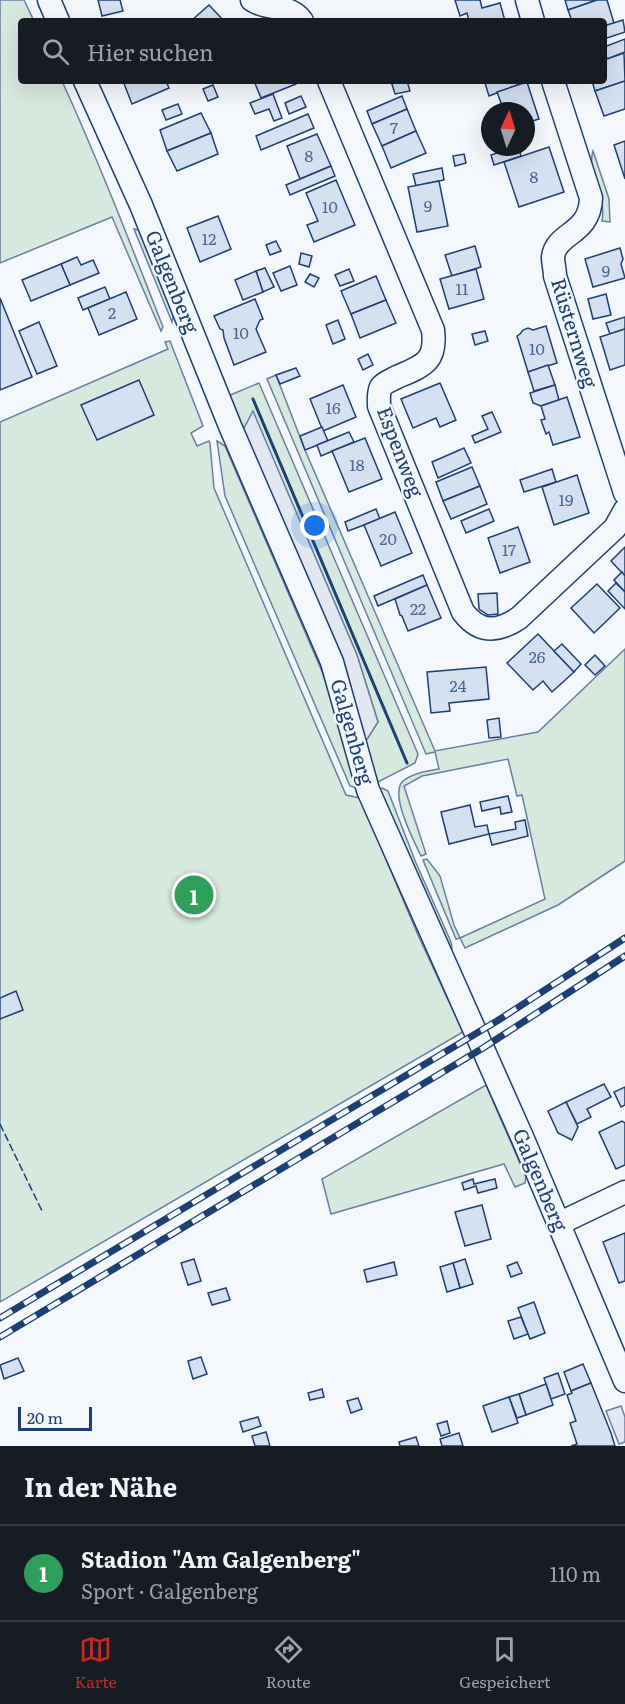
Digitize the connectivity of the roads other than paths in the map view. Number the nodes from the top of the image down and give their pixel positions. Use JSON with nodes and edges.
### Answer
{"nodes":[{"id":1,"x":49,"y":0,"type":"edge"},
{"id":2,"x":252,"y":0,"type":"edge"},
{"id":3,"x":526,"y":0,"type":"edge"},
{"id":4,"x":57,"y":18,"type":"edge"},
{"id":5,"x":300,"y":18,"type":"edge"},
{"id":6,"x":532,"y":18,"type":"edge"},
{"id":7,"x":86,"y":84,"type":"edge"},
{"id":8,"x":330,"y":84,"type":"edge"},
{"id":9,"x":554,"y":84,"type":"edge"},
{"id":10,"x":625,"y":493,"type":"edge"},
{"id":11,"x":625,"y":510,"type":"edge"},
{"id":12,"x":625,"y":1192,"type":"edge"},
{"id":13,"x":558,"y":1224,"type":"junction"},
{"id":14,"x":625,"y":1381,"type":"edge"}],
"edges":[{"from":1,"to":4,"type":"street"},
{"from":2,"to":5,"type":"street"},
{"from":3,"to":6,"type":"street"},
{"from":7,"to":13,"type":"street","name":"Galgenberg"},
{"from":8,"to":11,"type":"street","name":"Espenweg"},
{"from":9,"to":10,"type":"street","name":"Rüsternweg"},
{"from":12,"to":13,"type":"street"},
{"from":13,"to":14,"type":"street","name":"Galgenberg"}]}
